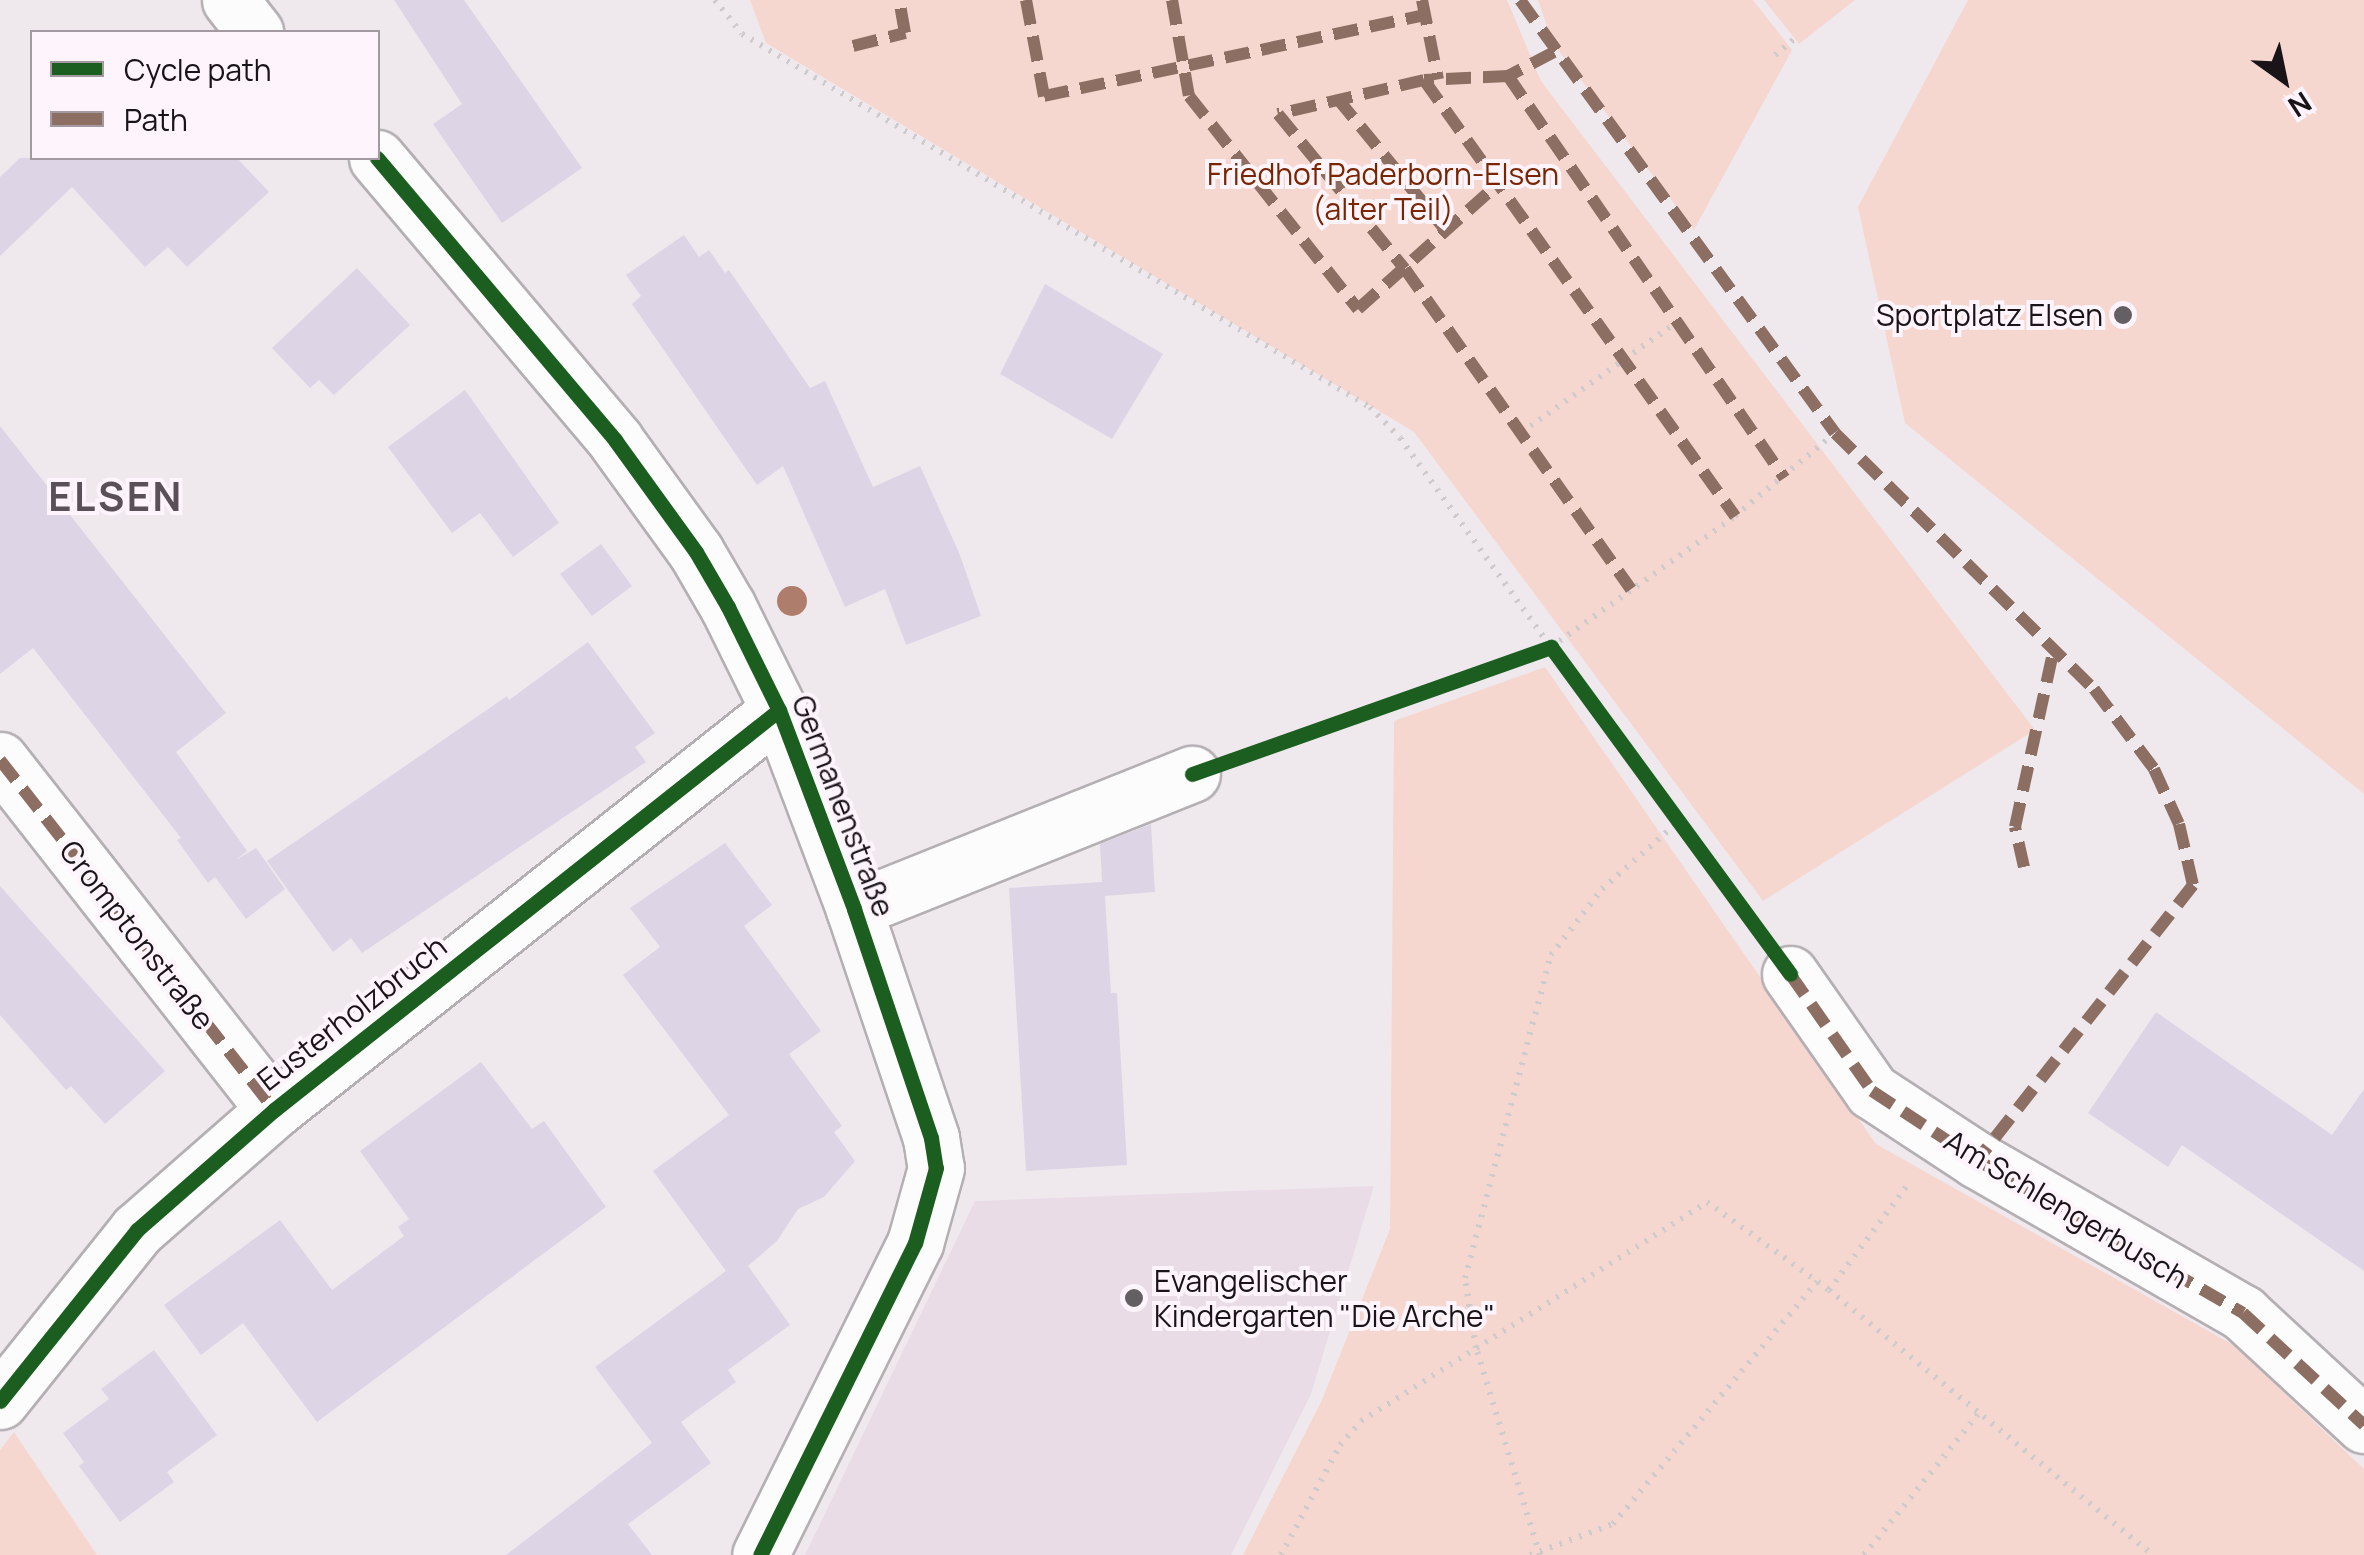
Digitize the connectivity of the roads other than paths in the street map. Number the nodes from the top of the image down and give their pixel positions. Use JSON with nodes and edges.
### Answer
{"nodes":[{"id":1,"x":230,"y":0,"type":"edge"},
{"id":2,"x":253,"y":30,"type":"edge"},
{"id":3,"x":379,"y":160,"type":"edge"},
{"id":4,"x":779,"y":710,"type":"junction"},
{"id":5,"x":0,"y":760,"type":"edge"},
{"id":6,"x":1192,"y":774,"type":"dead end"},
{"id":7,"x":854,"y":909,"type":"junction"},
{"id":8,"x":1790,"y":974,"type":"dead end"},
{"id":9,"x":274,"y":1110,"type":"junction"},
{"id":10,"x":0,"y":1400,"type":"edge"},
{"id":11,"x":2364,"y":1425,"type":"edge"},
{"id":12,"x":760,"y":1555,"type":"edge"}],
"edges":[{"from":1,"to":2,"type":"street"},
{"from":3,"to":4,"type":"street","name":"Germanenstraße"},
{"from":4,"to":7,"type":"street","name":"Germanenstraße"},
{"from":4,"to":9,"type":"street","name":"Eusterholzbruch"},
{"from":5,"to":9,"type":"street","name":"Cromptonstraße"},
{"from":6,"to":7,"type":"street"},
{"from":7,"to":12,"type":"street","name":"Germanenstraße"},
{"from":8,"to":11,"type":"street","name":"Am Schlengerbusch"},
{"from":9,"to":10,"type":"street","name":"Eusterholzbruch"}]}
